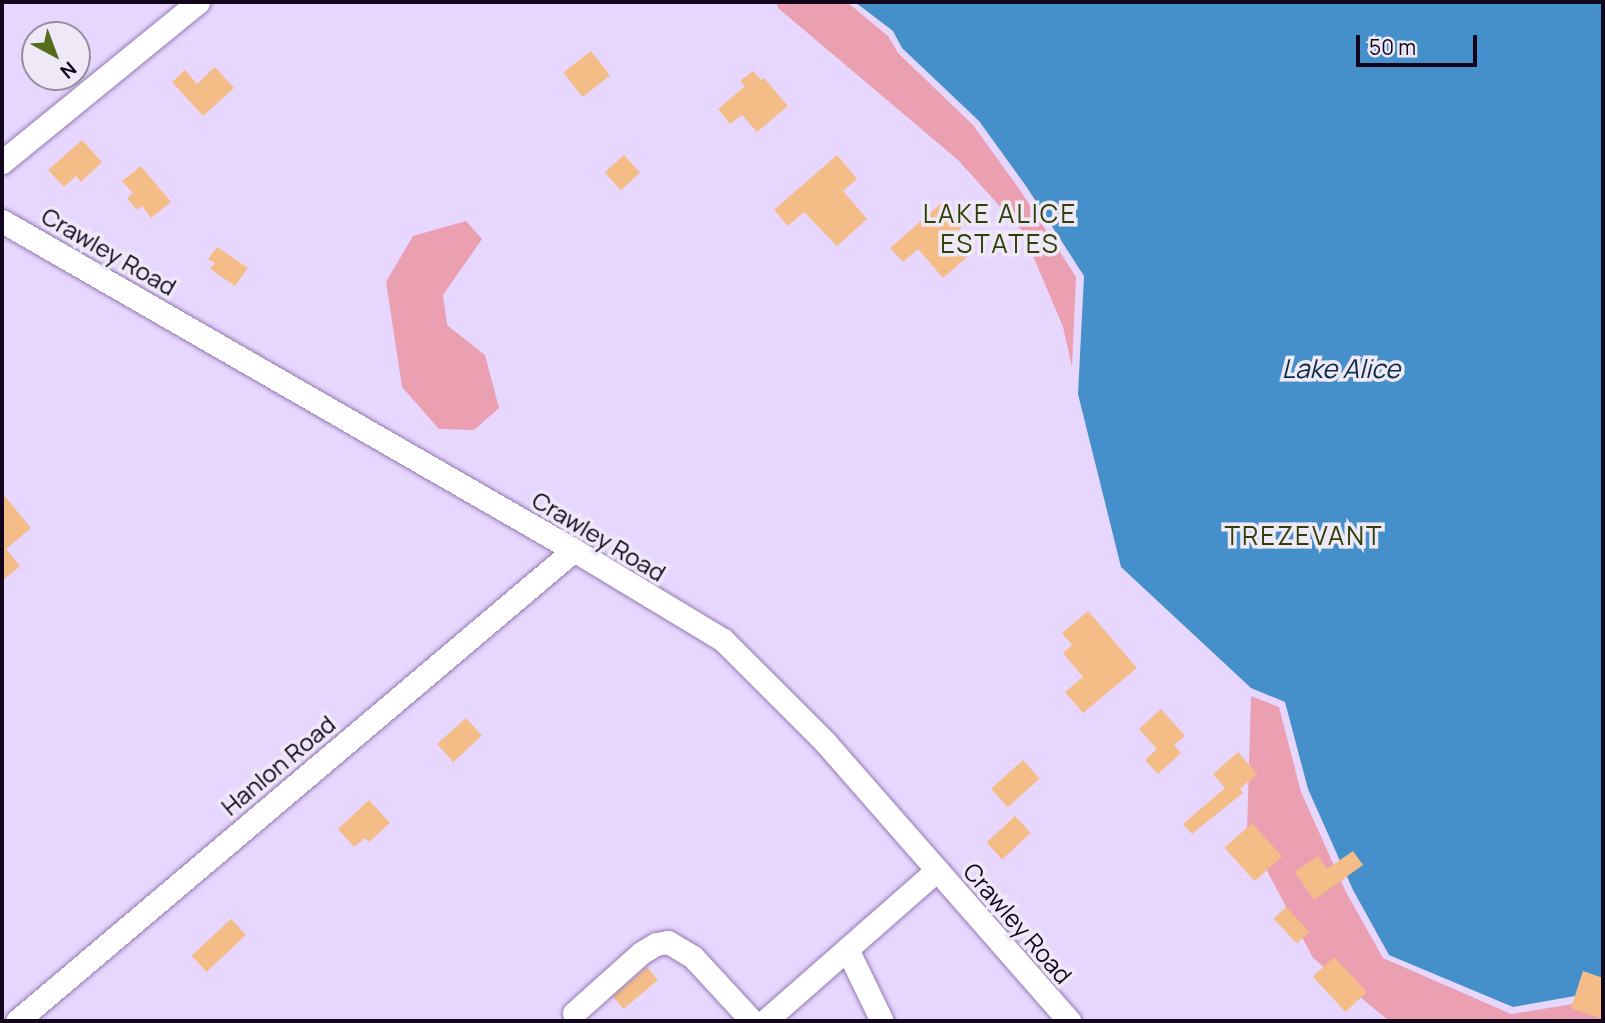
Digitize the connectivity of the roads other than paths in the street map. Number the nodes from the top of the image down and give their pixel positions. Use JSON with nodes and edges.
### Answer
{"nodes":[{"id":1,"x":198,"y":2,"type":"edge"},
{"id":2,"x":2,"y":162,"type":"edge"},
{"id":3,"x":2,"y":221,"type":"edge"},
{"id":4,"x":574,"y":550,"type":"junction"},
{"id":5,"x":937,"y":870,"type":"junction"},
{"id":6,"x":847,"y":949,"type":"junction"},
{"id":7,"x":574,"y":1013,"type":"dead end"},
{"id":8,"x":17,"y":1021,"type":"edge"},
{"id":9,"x":752,"y":1021,"type":"edge"},
{"id":10,"x":765,"y":1021,"type":"edge"},
{"id":11,"x":882,"y":1021,"type":"edge"},
{"id":12,"x":1069,"y":1021,"type":"edge"}],
"edges":[{"from":1,"to":2,"type":"street"},
{"from":3,"to":4,"type":"street","name":"Crawley Road"},
{"from":4,"to":5,"type":"street","name":"Crawley Road"},
{"from":4,"to":8,"type":"street","name":"Hanlon Road"},
{"from":5,"to":6,"type":"street"},
{"from":5,"to":12,"type":"street","name":"Crawley Road"},
{"from":6,"to":10,"type":"street"},
{"from":6,"to":11,"type":"street"},
{"from":7,"to":9,"type":"street"}]}
